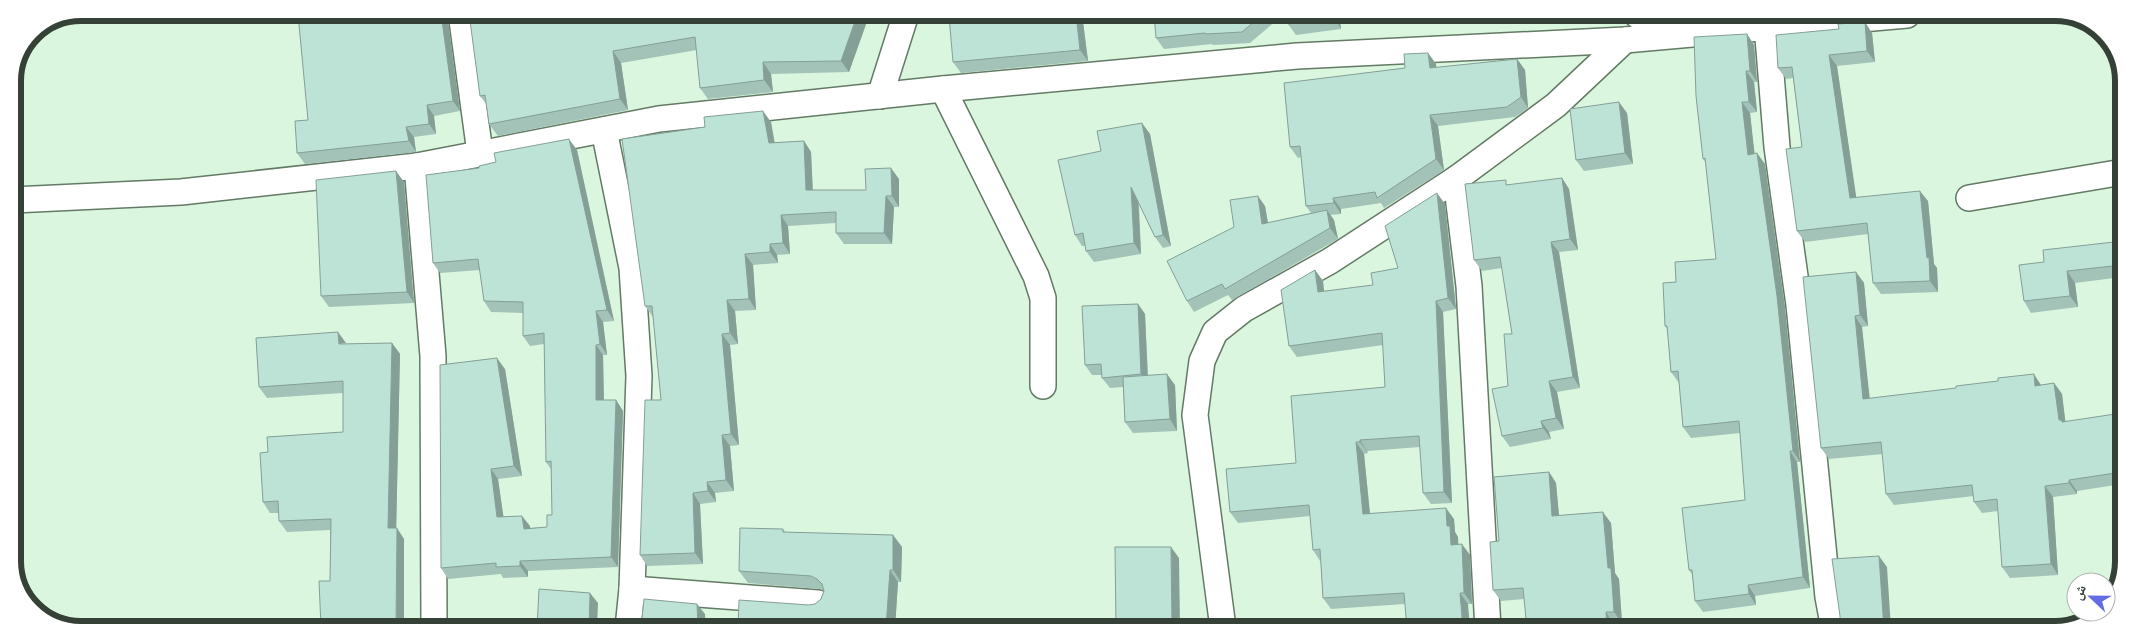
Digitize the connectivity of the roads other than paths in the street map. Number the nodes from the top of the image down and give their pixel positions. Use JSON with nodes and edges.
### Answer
{"nodes":[{"id":1,"x":462,"y":21,"type":"edge"},
{"id":2,"x":904,"y":21,"type":"edge"},
{"id":3,"x":1645,"y":21,"type":"edge"},
{"id":4,"x":1794,"y":21,"type":"edge"},
{"id":5,"x":1757,"y":23,"type":"edge"},
{"id":6,"x":1663,"y":36,"type":"junction"},
{"id":7,"x":1625,"y":40,"type":"junction"},
{"id":8,"x":942,"y":89,"type":"junction"},
{"id":9,"x":880,"y":96,"type":"junction"},
{"id":10,"x":604,"y":130,"type":"junction"},
{"id":11,"x":480,"y":153,"type":"junction"},
{"id":12,"x":417,"y":166,"type":"junction"},
{"id":13,"x":2115,"y":173,"type":"edge"},
{"id":14,"x":1456,"y":179,"type":"junction"},
{"id":15,"x":1969,"y":198,"type":"dead end"},
{"id":16,"x":21,"y":200,"type":"edge"},
{"id":17,"x":1044,"y":386,"type":"dead end"},
{"id":18,"x":632,"y":589,"type":"junction"},
{"id":19,"x":818,"y":603,"type":"edge"},
{"id":20,"x":434,"y":621,"type":"edge"},
{"id":21,"x":629,"y":621,"type":"edge"},
{"id":22,"x":1222,"y":621,"type":"edge"},
{"id":23,"x":1488,"y":621,"type":"edge"},
{"id":24,"x":1832,"y":621,"type":"edge"}],
"edges":[{"from":1,"to":11,"type":"street"},
{"from":2,"to":9,"type":"street"},
{"from":3,"to":6,"type":"street"},
{"from":4,"to":5,"type":"street"},
{"from":5,"to":6,"type":"street"},
{"from":5,"to":24,"type":"street"},
{"from":6,"to":7,"type":"street"},
{"from":7,"to":8,"type":"street"},
{"from":7,"to":14,"type":"street"},
{"from":8,"to":9,"type":"street"},
{"from":8,"to":17,"type":"street"},
{"from":9,"to":10,"type":"street"},
{"from":10,"to":11,"type":"street"},
{"from":10,"to":18,"type":"street"},
{"from":11,"to":12,"type":"street"},
{"from":12,"to":16,"type":"street"},
{"from":12,"to":20,"type":"street"},
{"from":13,"to":15,"type":"street"},
{"from":14,"to":22,"type":"street"},
{"from":14,"to":23,"type":"street"},
{"from":18,"to":19,"type":"street"},
{"from":18,"to":21,"type":"street"}]}
